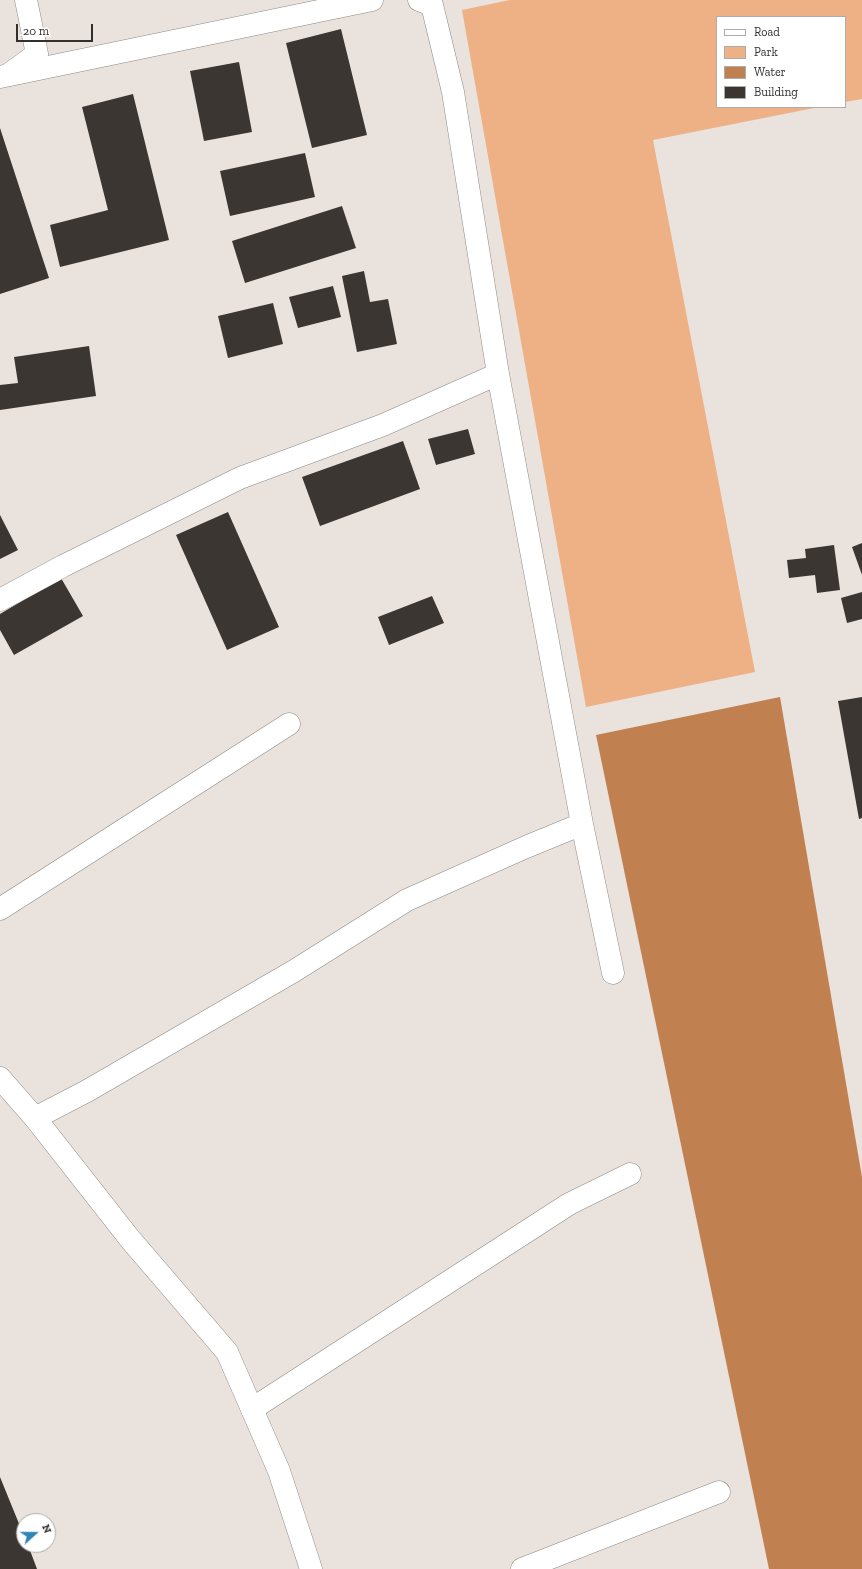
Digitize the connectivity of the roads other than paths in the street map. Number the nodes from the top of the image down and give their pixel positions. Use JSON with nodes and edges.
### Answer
{"nodes":[{"id":1,"x":26,"y":0,"type":"edge"},
{"id":2,"x":372,"y":0,"type":"edge"},
{"id":3,"x":419,"y":0,"type":"edge"},
{"id":4,"x":4,"y":76,"type":"edge"},
{"id":5,"x":498,"y":374,"type":"junction"},
{"id":6,"x":0,"y":600,"type":"edge"},
{"id":7,"x":288,"y":724,"type":"dead end"},
{"id":8,"x":582,"y":824,"type":"junction"},
{"id":9,"x":0,"y":909,"type":"edge"},
{"id":10,"x":613,"y":973,"type":"dead end"},
{"id":11,"x":0,"y":1078,"type":"edge"},
{"id":12,"x":35,"y":1118,"type":"junction"},
{"id":13,"x":630,"y":1174,"type":"dead end"},
{"id":14,"x":252,"y":1409,"type":"junction"},
{"id":15,"x":719,"y":1492,"type":"dead end"},
{"id":16,"x":311,"y":1569,"type":"edge"},
{"id":17,"x":522,"y":1569,"type":"edge"}],
"edges":[{"from":1,"to":4,"type":"street"},
{"from":2,"to":4,"type":"street"},
{"from":3,"to":5,"type":"street"},
{"from":5,"to":6,"type":"street"},
{"from":5,"to":8,"type":"street"},
{"from":7,"to":9,"type":"street"},
{"from":8,"to":10,"type":"street"},
{"from":8,"to":12,"type":"street"},
{"from":11,"to":12,"type":"street"},
{"from":12,"to":14,"type":"street"},
{"from":13,"to":14,"type":"street"},
{"from":14,"to":16,"type":"street"},
{"from":15,"to":17,"type":"street"}]}
